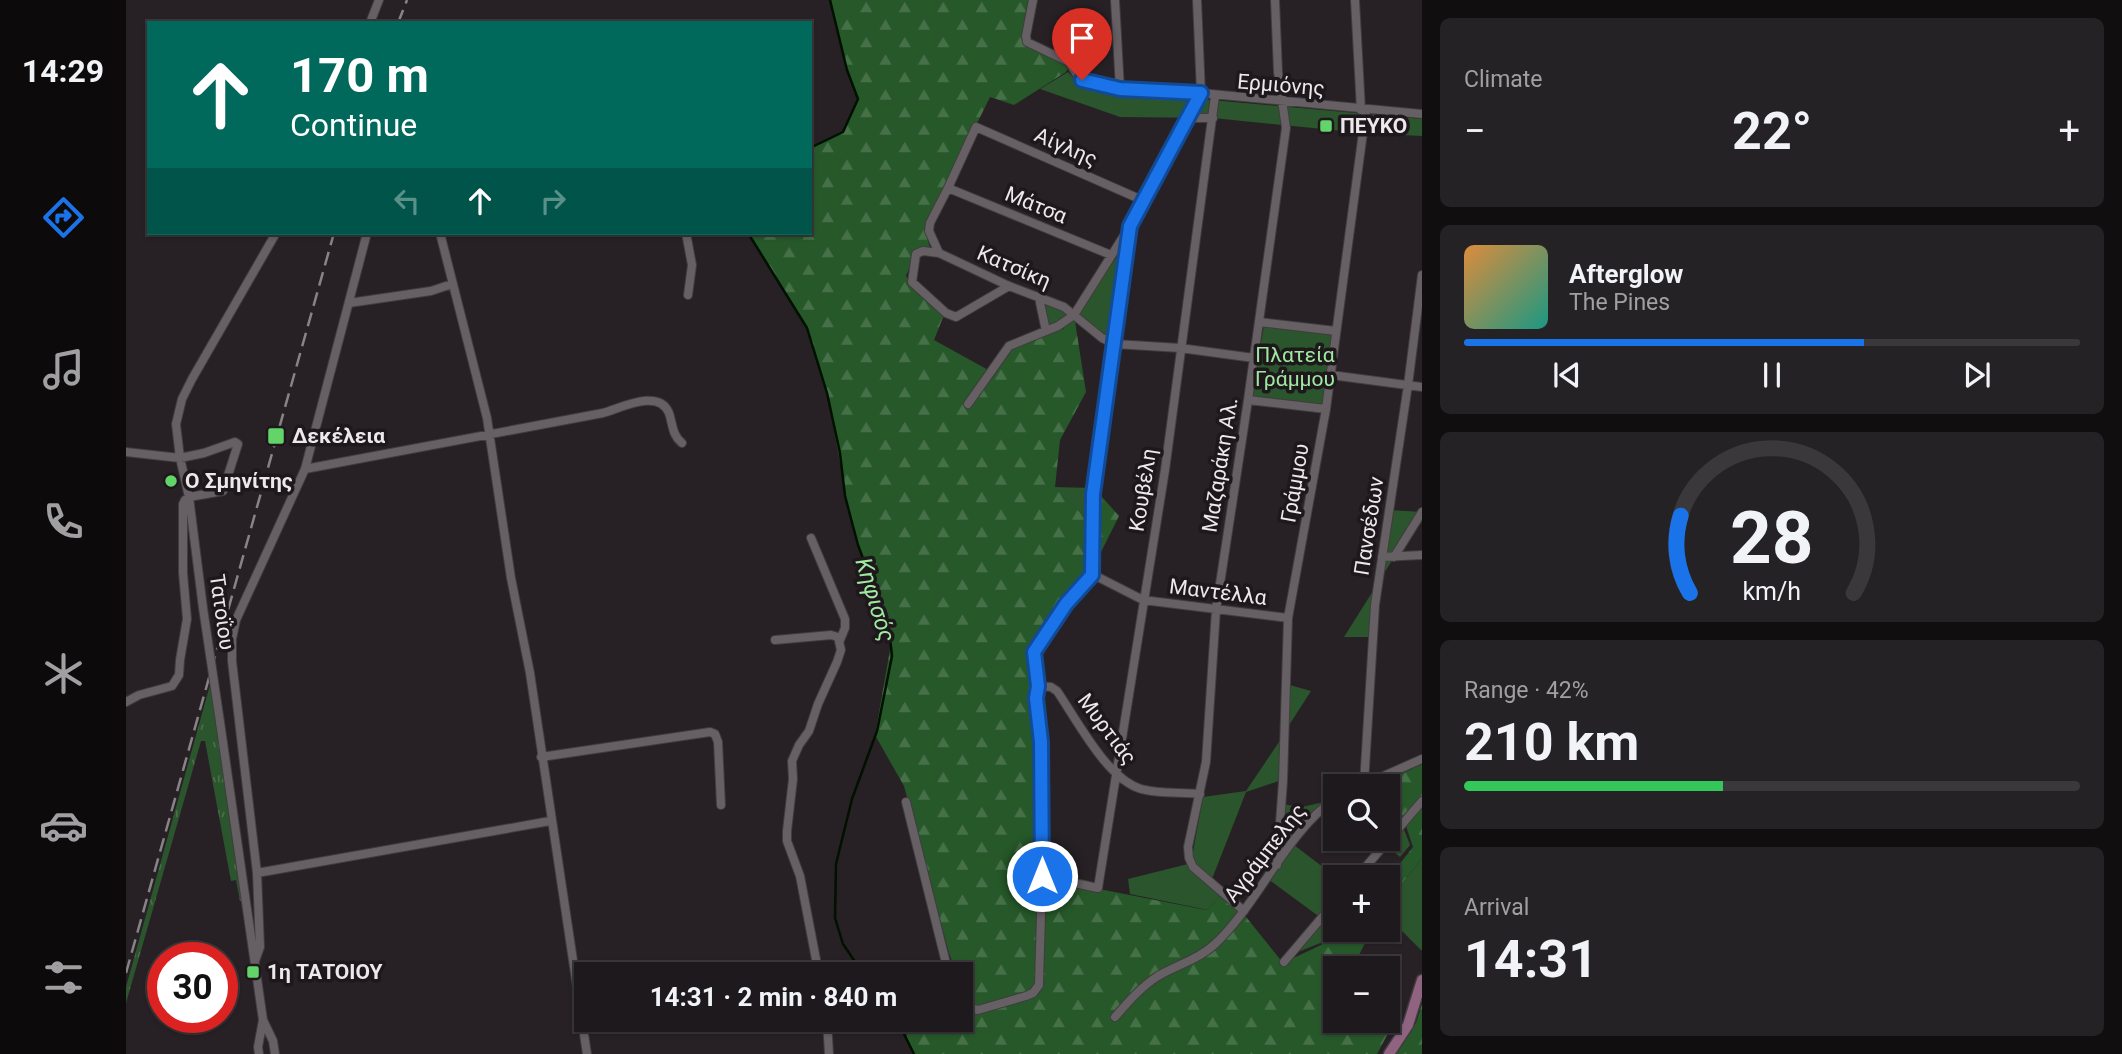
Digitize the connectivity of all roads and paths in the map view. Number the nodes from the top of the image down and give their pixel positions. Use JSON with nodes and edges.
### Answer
{"nodes":[{"id":1,"x":379,"y":0,"type":"edge"},
{"id":2,"x":1033,"y":0,"type":"edge"},
{"id":3,"x":1115,"y":0,"type":"edge"},
{"id":4,"x":1197,"y":0,"type":"edge"},
{"id":5,"x":1275,"y":0,"type":"edge"},
{"id":6,"x":1355,"y":0,"type":"edge"},
{"id":7,"x":371,"y":21,"type":"edge"},
{"id":8,"x":1120,"y":89,"type":"junction"},
{"id":9,"x":1201,"y":93,"type":"junction"},
{"id":10,"x":1214,"y":96,"type":"junction"},
{"id":11,"x":1283,"y":102,"type":"junction"},
{"id":12,"x":1364,"y":110,"type":"junction"},
{"id":13,"x":1422,"y":114,"type":"edge"},
{"id":14,"x":1188,"y":118,"type":"junction"},
{"id":15,"x":1213,"y":118,"type":"junction"},
{"id":16,"x":948,"y":188,"type":"junction"},
{"id":17,"x":1142,"y":200,"type":"junction"},
{"id":18,"x":1130,"y":226,"type":"junction"},
{"id":19,"x":275,"y":235,"type":"edge"},
{"id":20,"x":367,"y":235,"type":"edge"},
{"id":21,"x":440,"y":235,"type":"edge"},
{"id":22,"x":686,"y":235,"type":"edge"},
{"id":23,"x":939,"y":253,"type":"junction"},
{"id":24,"x":1111,"y":255,"type":"junction"},
{"id":25,"x":1422,"y":275,"type":"edge"},
{"id":26,"x":452,"y":284,"type":"junction"},
{"id":27,"x":1009,"y":286,"type":"junction"},
{"id":28,"x":688,"y":295,"type":"dead end"},
{"id":29,"x":1039,"y":298,"type":"junction"},
{"id":30,"x":349,"y":303,"type":"junction"},
{"id":31,"x":1074,"y":315,"type":"junction"},
{"id":32,"x":1259,"y":322,"type":"junction"},
{"id":33,"x":1046,"y":331,"type":"junction"},
{"id":34,"x":1336,"y":331,"type":"junction"},
{"id":35,"x":1115,"y":344,"type":"junction"},
{"id":36,"x":1180,"y":348,"type":"junction"},
{"id":37,"x":1254,"y":358,"type":"junction"},
{"id":38,"x":1331,"y":375,"type":"junction"},
{"id":39,"x":1408,"y":385,"type":"junction"},
{"id":40,"x":1422,"y":387,"type":"edge"},
{"id":41,"x":1248,"y":400,"type":"junction"},
{"id":42,"x":968,"y":404,"type":"dead end"},
{"id":43,"x":1326,"y":409,"type":"junction"},
{"id":44,"x":489,"y":434,"type":"junction"},
{"id":45,"x":682,"y":443,"type":"dead end"},
{"id":46,"x":126,"y":452,"type":"edge"},
{"id":47,"x":180,"y":458,"type":"junction"},
{"id":48,"x":305,"y":469,"type":"junction"},
{"id":49,"x":189,"y":498,"type":"junction"},
{"id":50,"x":1422,"y":512,"type":"edge"},
{"id":51,"x":811,"y":537,"type":"dead end"},
{"id":52,"x":1422,"y":555,"type":"edge"},
{"id":53,"x":1394,"y":557,"type":"junction"},
{"id":54,"x":1382,"y":558,"type":"junction"},
{"id":55,"x":1092,"y":575,"type":"junction"},
{"id":56,"x":1143,"y":600,"type":"junction"},
{"id":57,"x":1216,"y":610,"type":"junction"},
{"id":58,"x":1288,"y":618,"type":"junction"},
{"id":59,"x":775,"y":640,"type":"dead end"},
{"id":60,"x":840,"y":640,"type":"junction"},
{"id":61,"x":1038,"y":686,"type":"junction"},
{"id":62,"x":126,"y":702,"type":"edge"},
{"id":63,"x":541,"y":757,"type":"junction"},
{"id":64,"x":1422,"y":759,"type":"edge"},
{"id":65,"x":1116,"y":774,"type":"junction"},
{"id":66,"x":1364,"y":774,"type":"edge"},
{"id":67,"x":1388,"y":774,"type":"edge"},
{"id":68,"x":1200,"y":794,"type":"junction"},
{"id":69,"x":1422,"y":801,"type":"edge"},
{"id":70,"x":906,"y":802,"type":"dead end"},
{"id":71,"x":721,"y":805,"type":"dead end"},
{"id":72,"x":1323,"y":809,"type":"edge"},
{"id":73,"x":550,"y":821,"type":"junction"},
{"id":74,"x":1277,"y":865,"type":"junction"},
{"id":75,"x":1367,"y":865,"type":"edge"},
{"id":76,"x":257,"y":873,"type":"junction"},
{"id":77,"x":1042,"y":876,"type":"junction"},
{"id":78,"x":1244,"y":911,"type":"junction"},
{"id":79,"x":1323,"y":916,"type":"edge"},
{"id":80,"x":255,"y":961,"type":"junction"},
{"id":81,"x":817,"y":962,"type":"edge"},
{"id":82,"x":946,"y":962,"type":"edge"},
{"id":83,"x":1284,"y":962,"type":"dead end"},
{"id":84,"x":1422,"y":980,"type":"edge"},
{"id":85,"x":973,"y":1009,"type":"edge"},
{"id":86,"x":1115,"y":1017,"type":"dead end"},
{"id":87,"x":263,"y":1020,"type":"junction"},
{"id":88,"x":828,"y":1032,"type":"edge"},
{"id":89,"x":259,"y":1054,"type":"edge"},
{"id":90,"x":275,"y":1054,"type":"edge"},
{"id":91,"x":587,"y":1054,"type":"edge"},
{"id":92,"x":829,"y":1054,"type":"edge"},
{"id":93,"x":1389,"y":1054,"type":"edge"}],
"edges":[{"from":1,"to":7,"type":"street"},
{"from":2,"to":8,"type":"street","name":"Ερμιόνης"},
{"from":3,"to":8,"type":"street"},
{"from":4,"to":9,"type":"street"},
{"from":5,"to":11,"type":"street","name":"Μαζαράκη Αλ."},
{"from":6,"to":12,"type":"street","name":"Γράμμου"},
{"from":8,"to":9,"type":"street","name":"Ερμιόνης"},
{"from":9,"to":10,"type":"street","name":"Ερμιόνης"},
{"from":9,"to":14,"type":"street"},
{"from":10,"to":11,"type":"street","name":"Ερμιόνης"},
{"from":10,"to":15,"type":"street","name":"Κουβέλη"},
{"from":11,"to":12,"type":"street","name":"Ερμιόνης"},
{"from":11,"to":32,"type":"street","name":"Μαζαράκη Αλ."},
{"from":12,"to":13,"type":"street","name":"Ερμιόνης"},
{"from":12,"to":34,"type":"street","name":"Γράμμου"},
{"from":14,"to":15,"type":"street"},
{"from":14,"to":17,"type":"street"},
{"from":15,"to":36,"type":"street","name":"Κουβέλη"},
{"from":16,"to":17,"type":"street","name":"Αίγλης"},
{"from":16,"to":23,"type":"street"},
{"from":16,"to":24,"type":"street","name":"Μάτσα"},
{"from":17,"to":18,"type":"street"},
{"from":18,"to":24,"type":"street"},
{"from":18,"to":35,"type":"street"},
{"from":19,"to":47,"type":"street","name":"Τατοΐου"},
{"from":20,"to":30,"type":"street"},
{"from":21,"to":26,"type":"street"},
{"from":22,"to":28,"type":"street"},
{"from":23,"to":27,"type":"street","name":"Κατσίκη"},
{"from":23,"to":27,"type":"street"},
{"from":24,"to":31,"type":"street"},
{"from":25,"to":39,"type":"street","name":"Πανσέδων"},
{"from":26,"to":30,"type":"street"},
{"from":26,"to":44,"type":"street"},
{"from":27,"to":29,"type":"street","name":"Κατσίκη"},
{"from":29,"to":31,"type":"street","name":"Κατσίκη"},
{"from":29,"to":33,"type":"street"},
{"from":30,"to":48,"type":"street"},
{"from":31,"to":33,"type":"street"},
{"from":31,"to":35,"type":"street","name":"Κατσίκη"},
{"from":32,"to":34,"type":"street"},
{"from":32,"to":37,"type":"street","name":"Μαζαράκη Αλ."},
{"from":33,"to":42,"type":"street"},
{"from":34,"to":38,"type":"street","name":"Γράμμου"},
{"from":35,"to":36,"type":"street"},
{"from":35,"to":55,"type":"street"},
{"from":36,"to":37,"type":"street"},
{"from":36,"to":56,"type":"street","name":"Κουβέλη"},
{"from":37,"to":41,"type":"street","name":"Μαζαράκη Αλ."},
{"from":38,"to":39,"type":"street"},
{"from":38,"to":43,"type":"street","name":"Γράμμου"},
{"from":39,"to":40,"type":"street"},
{"from":39,"to":54,"type":"street","name":"Πανσέδων"},
{"from":41,"to":43,"type":"street"},
{"from":41,"to":57,"type":"street","name":"Μαζαράκη Αλ."},
{"from":43,"to":58,"type":"street","name":"Γράμμου"},
{"from":44,"to":45,"type":"street"},
{"from":44,"to":48,"type":"street"},
{"from":44,"to":63,"type":"street"},
{"from":46,"to":47,"type":"street"},
{"from":47,"to":49,"type":"street","name":"Τατοΐου"},
{"from":47,"to":49,"type":"street"},
{"from":48,"to":76,"type":"street"},
{"from":49,"to":62,"type":"street"},
{"from":49,"to":80,"type":"street","name":"Τατοΐου","bridge":true},
{"from":50,"to":53,"type":"street"},
{"from":51,"to":60,"type":"street"},
{"from":52,"to":53,"type":"street"},
{"from":53,"to":54,"type":"street"},
{"from":54,"to":66,"type":"street","name":"Πανσέδων"},
{"from":55,"to":56,"type":"street","name":"Μαντέλλα"},
{"from":55,"to":61,"type":"street"},
{"from":56,"to":57,"type":"street","name":"Μαντέλλα"},
{"from":56,"to":65,"type":"street","name":"Κουβέλη"},
{"from":57,"to":58,"type":"street","name":"Μαντέλλα"},
{"from":57,"to":68,"type":"street","name":"Μαζαράκη Αλ."},
{"from":58,"to":74,"type":"street","name":"Γράμμου"},
{"from":59,"to":60,"type":"street"},
{"from":60,"to":81,"type":"street"},
{"from":61,"to":65,"type":"street","name":"Μυρτιάς"},
{"from":61,"to":77,"type":"street"},
{"from":63,"to":71,"type":"street"},
{"from":63,"to":73,"type":"street"},
{"from":64,"to":67,"type":"street"},
{"from":65,"to":68,"type":"street","name":"Μυρτιάς"},
{"from":65,"to":77,"type":"street","name":"Κουβέλη"},
{"from":68,"to":78,"type":"street","name":"Μαζαράκη Αλ."},
{"from":69,"to":75,"type":"street"},
{"from":70,"to":82,"type":"street"},
{"from":72,"to":74,"type":"street","name":"Αγράμπελης"},
{"from":73,"to":76,"type":"street"},
{"from":73,"to":91,"type":"street"},
{"from":74,"to":78,"type":"street","name":"Αγράμπελης"},
{"from":76,"to":80,"type":"street"},
{"from":77,"to":85,"type":"street"},
{"from":78,"to":86,"type":"street","name":"Αγράμπελης"},
{"from":79,"to":83,"type":"street"},
{"from":80,"to":87,"type":"street","name":"Τατοΐου"},
{"from":84,"to":93,"type":"main road"},
{"from":87,"to":89,"type":"street","name":"Τατοΐου"},
{"from":87,"to":90,"type":"street","name":"Τατοΐου"},
{"from":88,"to":92,"type":"street"}]}
